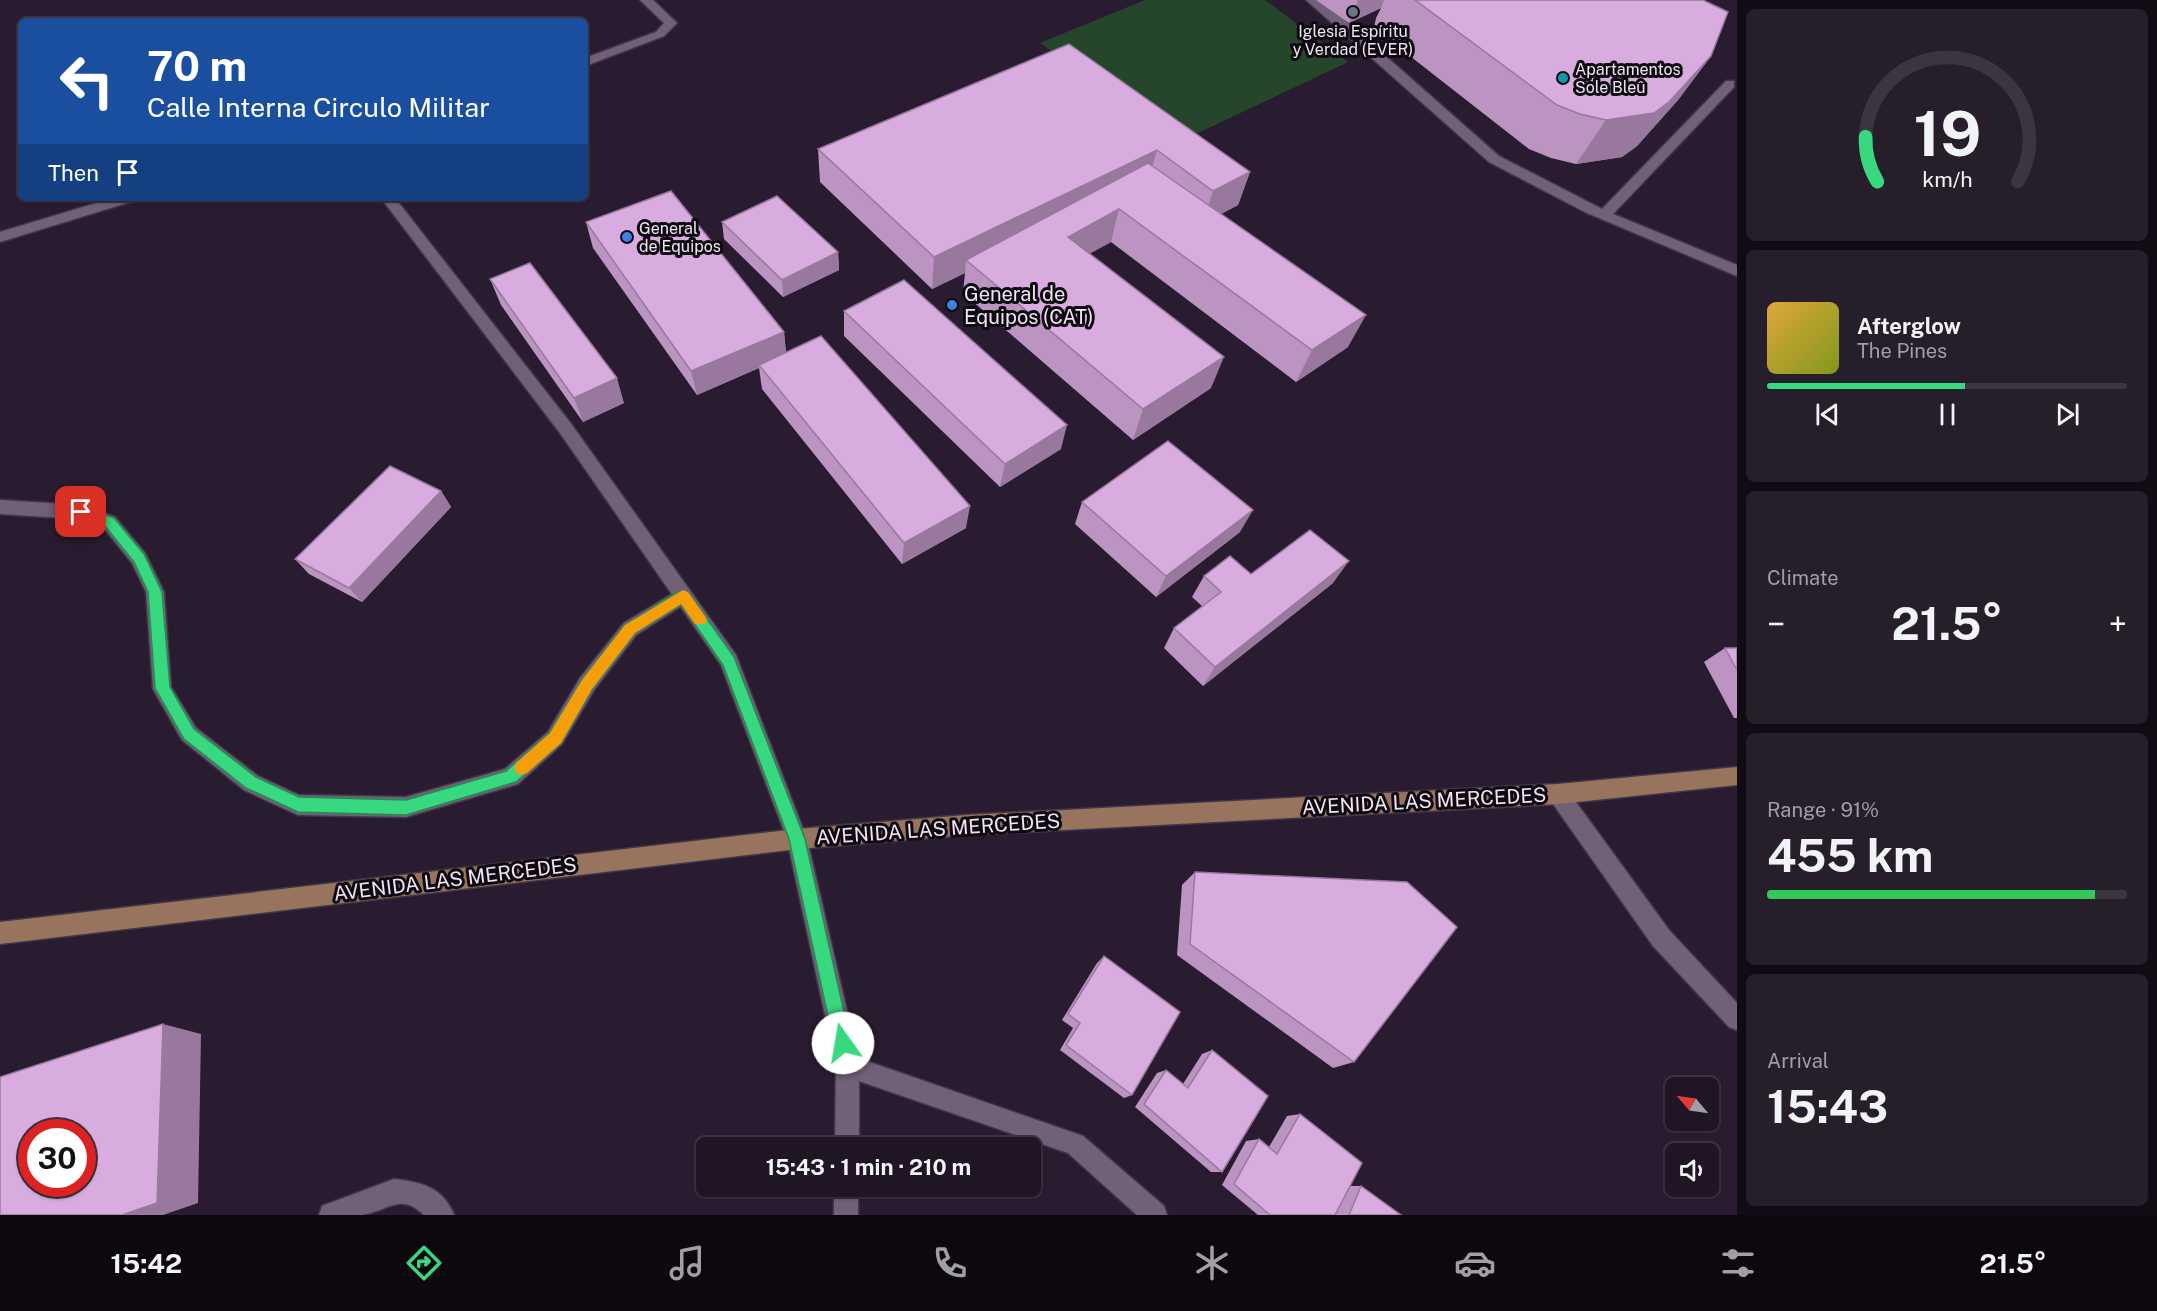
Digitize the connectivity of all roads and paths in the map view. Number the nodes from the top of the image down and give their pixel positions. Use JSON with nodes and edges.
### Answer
{"nodes":[{"id":1,"x":646,"y":0,"type":"edge"},
{"id":2,"x":1312,"y":0,"type":"edge"},
{"id":3,"x":588,"y":61,"type":"edge"},
{"id":4,"x":1730,"y":84,"type":"dead end"},
{"id":5,"x":118,"y":201,"type":"edge"},
{"id":6,"x":390,"y":201,"type":"edge"},
{"id":7,"x":1604,"y":216,"type":"junction"},
{"id":8,"x":0,"y":237,"type":"edge"},
{"id":9,"x":1737,"y":271,"type":"edge"},
{"id":10,"x":0,"y":507,"type":"edge"},
{"id":11,"x":683,"y":596,"type":"junction"},
{"id":12,"x":1737,"y":776,"type":"edge"},
{"id":13,"x":1558,"y":794,"type":"junction"},
{"id":14,"x":797,"y":839,"type":"junction"},
{"id":15,"x":0,"y":933,"type":"edge"},
{"id":16,"x":1737,"y":1019,"type":"edge"},
{"id":17,"x":848,"y":1066,"type":"junction"},
{"id":18,"x":847,"y":1137,"type":"edge"},
{"id":19,"x":846,"y":1197,"type":"edge"},
{"id":20,"x":331,"y":1215,"type":"edge"},
{"id":21,"x":442,"y":1215,"type":"edge"},
{"id":22,"x":846,"y":1215,"type":"edge"},
{"id":23,"x":1155,"y":1215,"type":"edge"}],
"edges":[{"from":1,"to":3,"type":"street"},
{"from":2,"to":7,"type":"street"},
{"from":4,"to":7,"type":"street"},
{"from":5,"to":8,"type":"street"},
{"from":6,"to":11,"type":"street"},
{"from":7,"to":9,"type":"street"},
{"from":10,"to":11,"type":"street"},
{"from":11,"to":14,"type":"street"},
{"from":12,"to":13,"type":"street","name":"AVENIDA LAS MERCEDES"},
{"from":13,"to":14,"type":"street","name":"AVENIDA LAS MERCEDES"},
{"from":13,"to":16,"type":"street"},
{"from":14,"to":15,"type":"street","name":"AVENIDA LAS MERCEDES"},
{"from":14,"to":17,"type":"street"},
{"from":17,"to":18,"type":"street"},
{"from":17,"to":23,"type":"street"},
{"from":19,"to":22,"type":"street"},
{"from":20,"to":21,"type":"street"}]}
